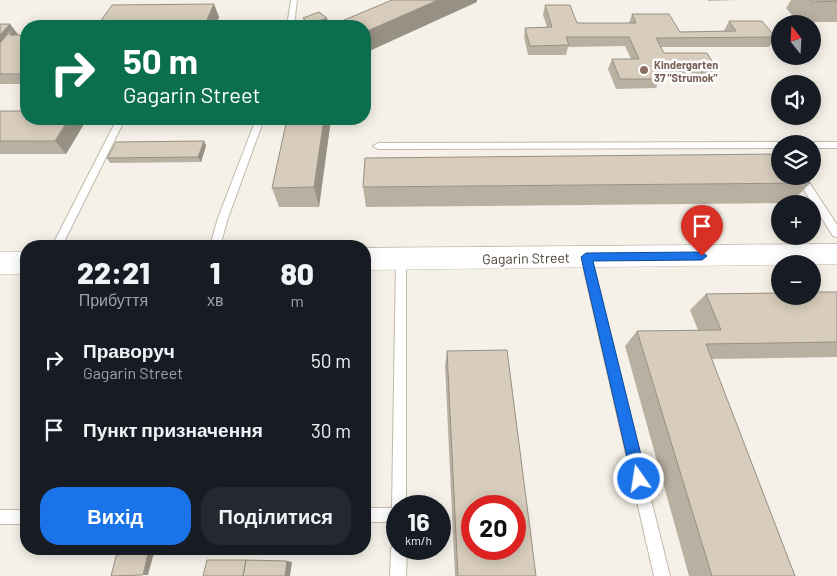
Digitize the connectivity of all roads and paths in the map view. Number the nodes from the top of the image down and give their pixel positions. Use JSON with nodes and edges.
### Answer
{"nodes":[{"id":1,"x":294,"y":0,"type":"edge"},
{"id":2,"x":292,"y":20,"type":"edge"},
{"id":3,"x":118,"y":125,"type":"edge"},
{"id":4,"x":258,"y":125,"type":"edge"},
{"id":5,"x":771,"y":145,"type":"edge"},
{"id":6,"x":821,"y":145,"type":"edge"},
{"id":7,"x":837,"y":145,"type":"edge"},
{"id":8,"x":378,"y":146,"type":"dead end"},
{"id":9,"x":806,"y":185,"type":"edge"},
{"id":10,"x":837,"y":233,"type":"edge"},
{"id":11,"x":60,"y":240,"type":"edge"},
{"id":12,"x":217,"y":240,"type":"edge"},
{"id":13,"x":837,"y":254,"type":"edge"},
{"id":14,"x":586,"y":257,"type":"junction"},
{"id":15,"x":371,"y":259,"type":"edge"},
{"id":16,"x":401,"y":259,"type":"junction"},
{"id":17,"x":0,"y":263,"type":"edge"},
{"id":18,"x":20,"y":263,"type":"edge"},
{"id":19,"x":399,"y":495,"type":"edge"},
{"id":20,"x":371,"y":515,"type":"edge"},
{"id":21,"x":386,"y":515,"type":"edge"},
{"id":22,"x":0,"y":517,"type":"edge"},
{"id":23,"x":20,"y":517,"type":"edge"},
{"id":24,"x":398,"y":560,"type":"edge"},
{"id":25,"x":398,"y":576,"type":"edge"},
{"id":26,"x":662,"y":576,"type":"edge"}],
"edges":[{"from":1,"to":2,"type":"lane"},
{"from":3,"to":11,"type":"lane"},
{"from":4,"to":12,"type":"lane"},
{"from":5,"to":8,"type":"lane"},
{"from":6,"to":7,"type":"lane"},
{"from":9,"to":10,"type":"lane"},
{"from":13,"to":14,"type":"street","name":"Gagarin Street"},
{"from":14,"to":16,"type":"street","name":"Gagarin Street"},
{"from":14,"to":26,"type":"lane"},
{"from":15,"to":16,"type":"street","name":"Gagarin Street"},
{"from":16,"to":19,"type":"lane"},
{"from":17,"to":18,"type":"street"},
{"from":20,"to":21,"type":"lane"},
{"from":22,"to":23,"type":"lane"},
{"from":24,"to":25,"type":"lane"}]}
